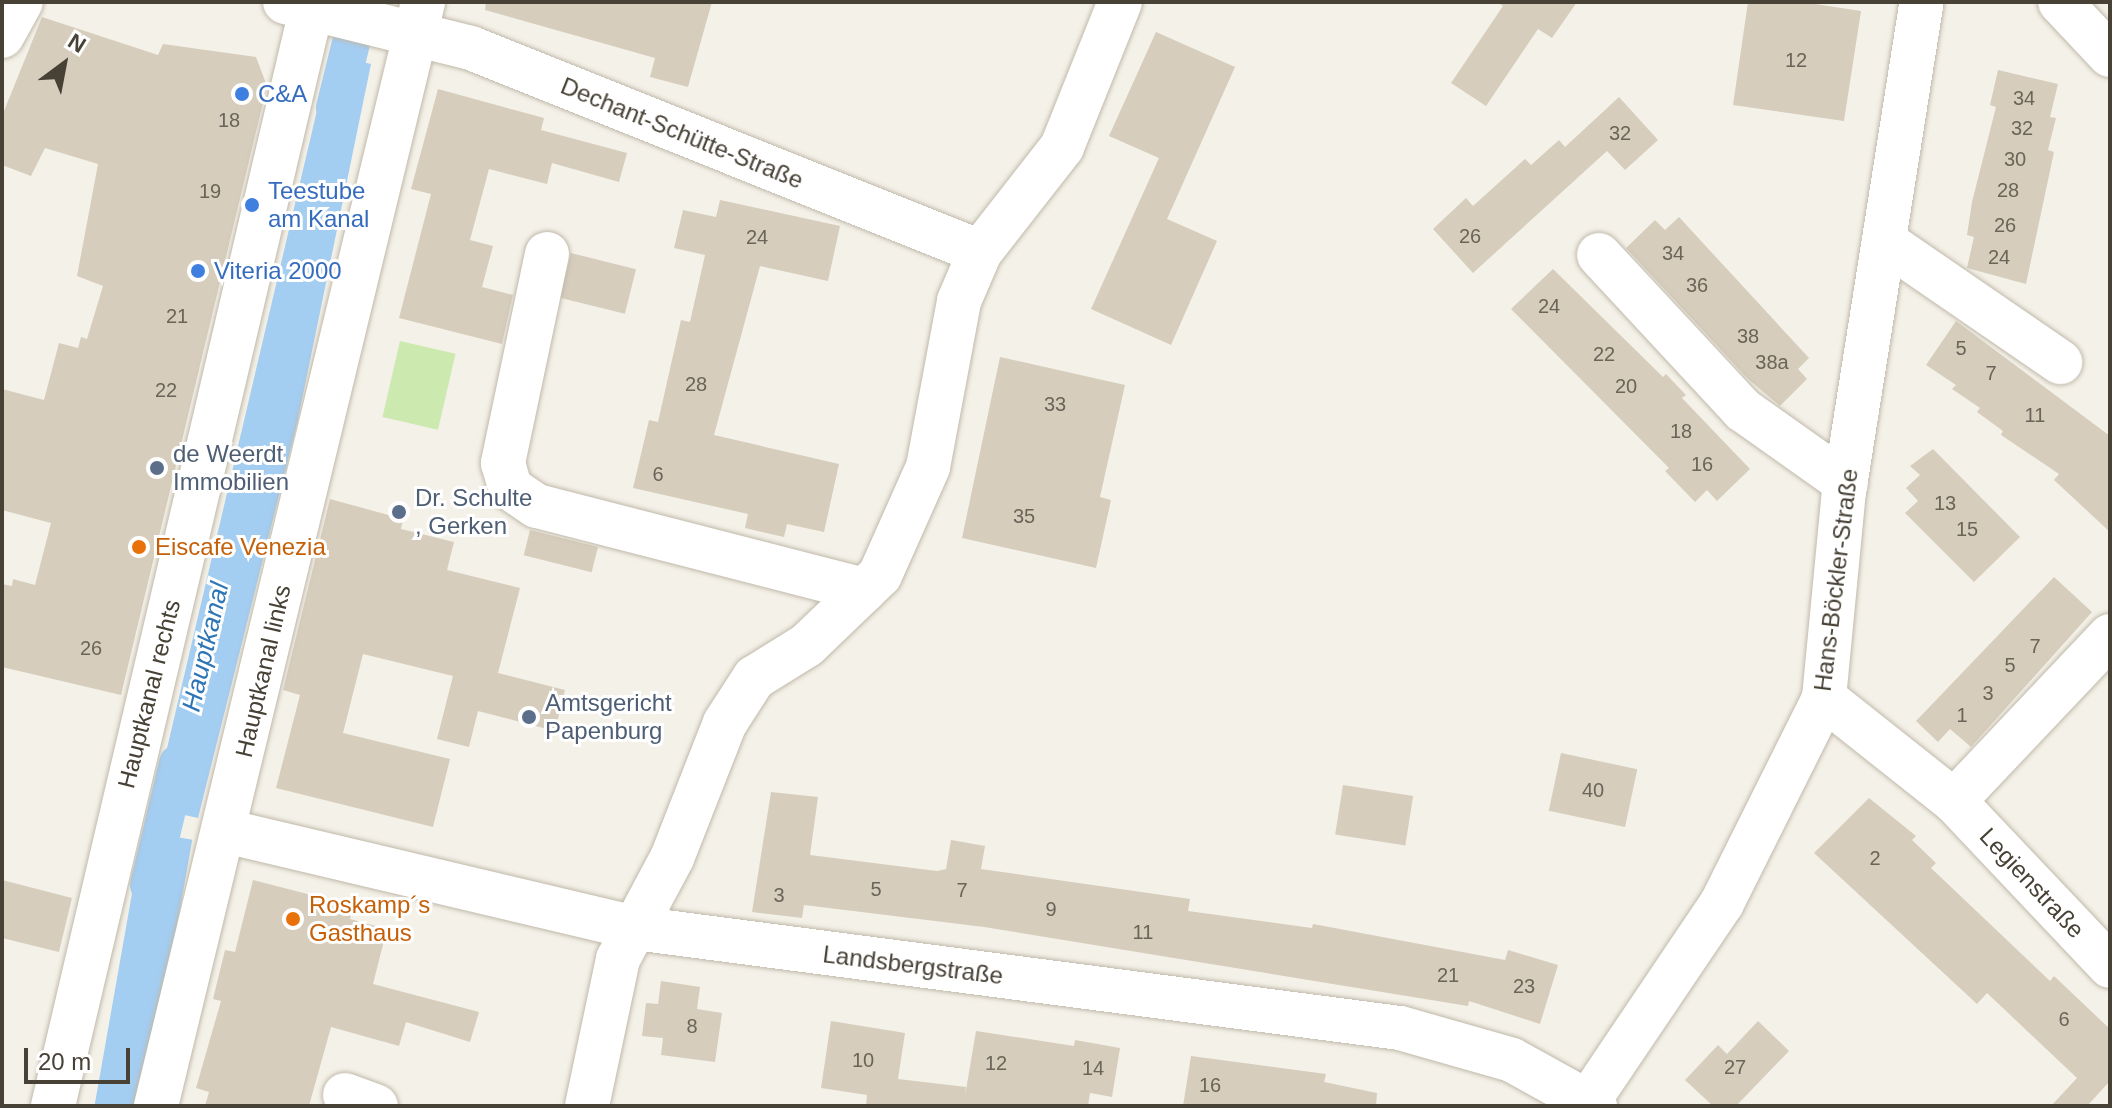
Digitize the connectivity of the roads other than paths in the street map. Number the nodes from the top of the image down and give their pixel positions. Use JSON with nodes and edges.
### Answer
{"nodes":[{"id":1,"x":21,"y":2,"type":"edge"},
{"id":2,"x":1120,"y":2,"type":"edge"},
{"id":3,"x":1922,"y":2,"type":"edge"},
{"id":4,"x":2060,"y":2,"type":"edge"},
{"id":5,"x":352,"y":12,"type":"edge"},
{"id":6,"x":2,"y":36,"type":"edge"},
{"id":7,"x":2110,"y":55,"type":"edge"},
{"id":8,"x":1884,"y":241,"type":"junction"},
{"id":9,"x":980,"y":252,"type":"junction"},
{"id":10,"x":547,"y":254,"type":"dead end"},
{"id":11,"x":1599,"y":255,"type":"dead end"},
{"id":12,"x":2060,"y":362,"type":"dead end"},
{"id":13,"x":1846,"y":483,"type":"junction"},
{"id":14,"x":864,"y":590,"type":"junction"},
{"id":15,"x":2110,"y":636,"type":"edge"},
{"id":16,"x":1824,"y":698,"type":"junction"},
{"id":17,"x":1954,"y":801,"type":"junction"},
{"id":18,"x":225,"y":831,"type":"junction"},
{"id":19,"x":635,"y":928,"type":"junction"},
{"id":20,"x":2110,"y":966,"type":"edge"},
{"id":21,"x":1589,"y":1104,"type":"edge"},
{"id":22,"x":53,"y":1106,"type":"edge"},
{"id":23,"x":156,"y":1106,"type":"edge"},
{"id":24,"x":587,"y":1106,"type":"edge"}],
"edges":[{"from":1,"to":6,"type":"street"},
{"from":2,"to":9,"type":"street"},
{"from":3,"to":8,"type":"street","name":"Hans-Böckler-Straße"},
{"from":4,"to":7,"type":"street"},
{"from":5,"to":9,"type":"street","name":"Dechant-Schütte-Straße"},
{"from":5,"to":18,"type":"street","name":"Hauptkanal links"},
{"from":5,"to":22,"type":"street","name":"Hauptkanal rechts"},
{"from":8,"to":12,"type":"street"},
{"from":8,"to":13,"type":"street","name":"Hans-Böckler-Straße"},
{"from":9,"to":14,"type":"street"},
{"from":10,"to":14,"type":"street"},
{"from":11,"to":13,"type":"street"},
{"from":13,"to":16,"type":"street","name":"Hans-Böckler-Straße"},
{"from":14,"to":19,"type":"street"},
{"from":15,"to":17,"type":"street"},
{"from":16,"to":17,"type":"street","name":"Legienstraße"},
{"from":16,"to":21,"type":"street","name":"Hans-Böckler-Straße"},
{"from":17,"to":20,"type":"street","name":"Legienstraße"},
{"from":18,"to":19,"type":"street","name":"Landsbergstraße"},
{"from":18,"to":23,"type":"street","name":"Hauptkanal links"},
{"from":19,"to":21,"type":"street","name":"Landsbergstraße"},
{"from":19,"to":24,"type":"street"}]}
